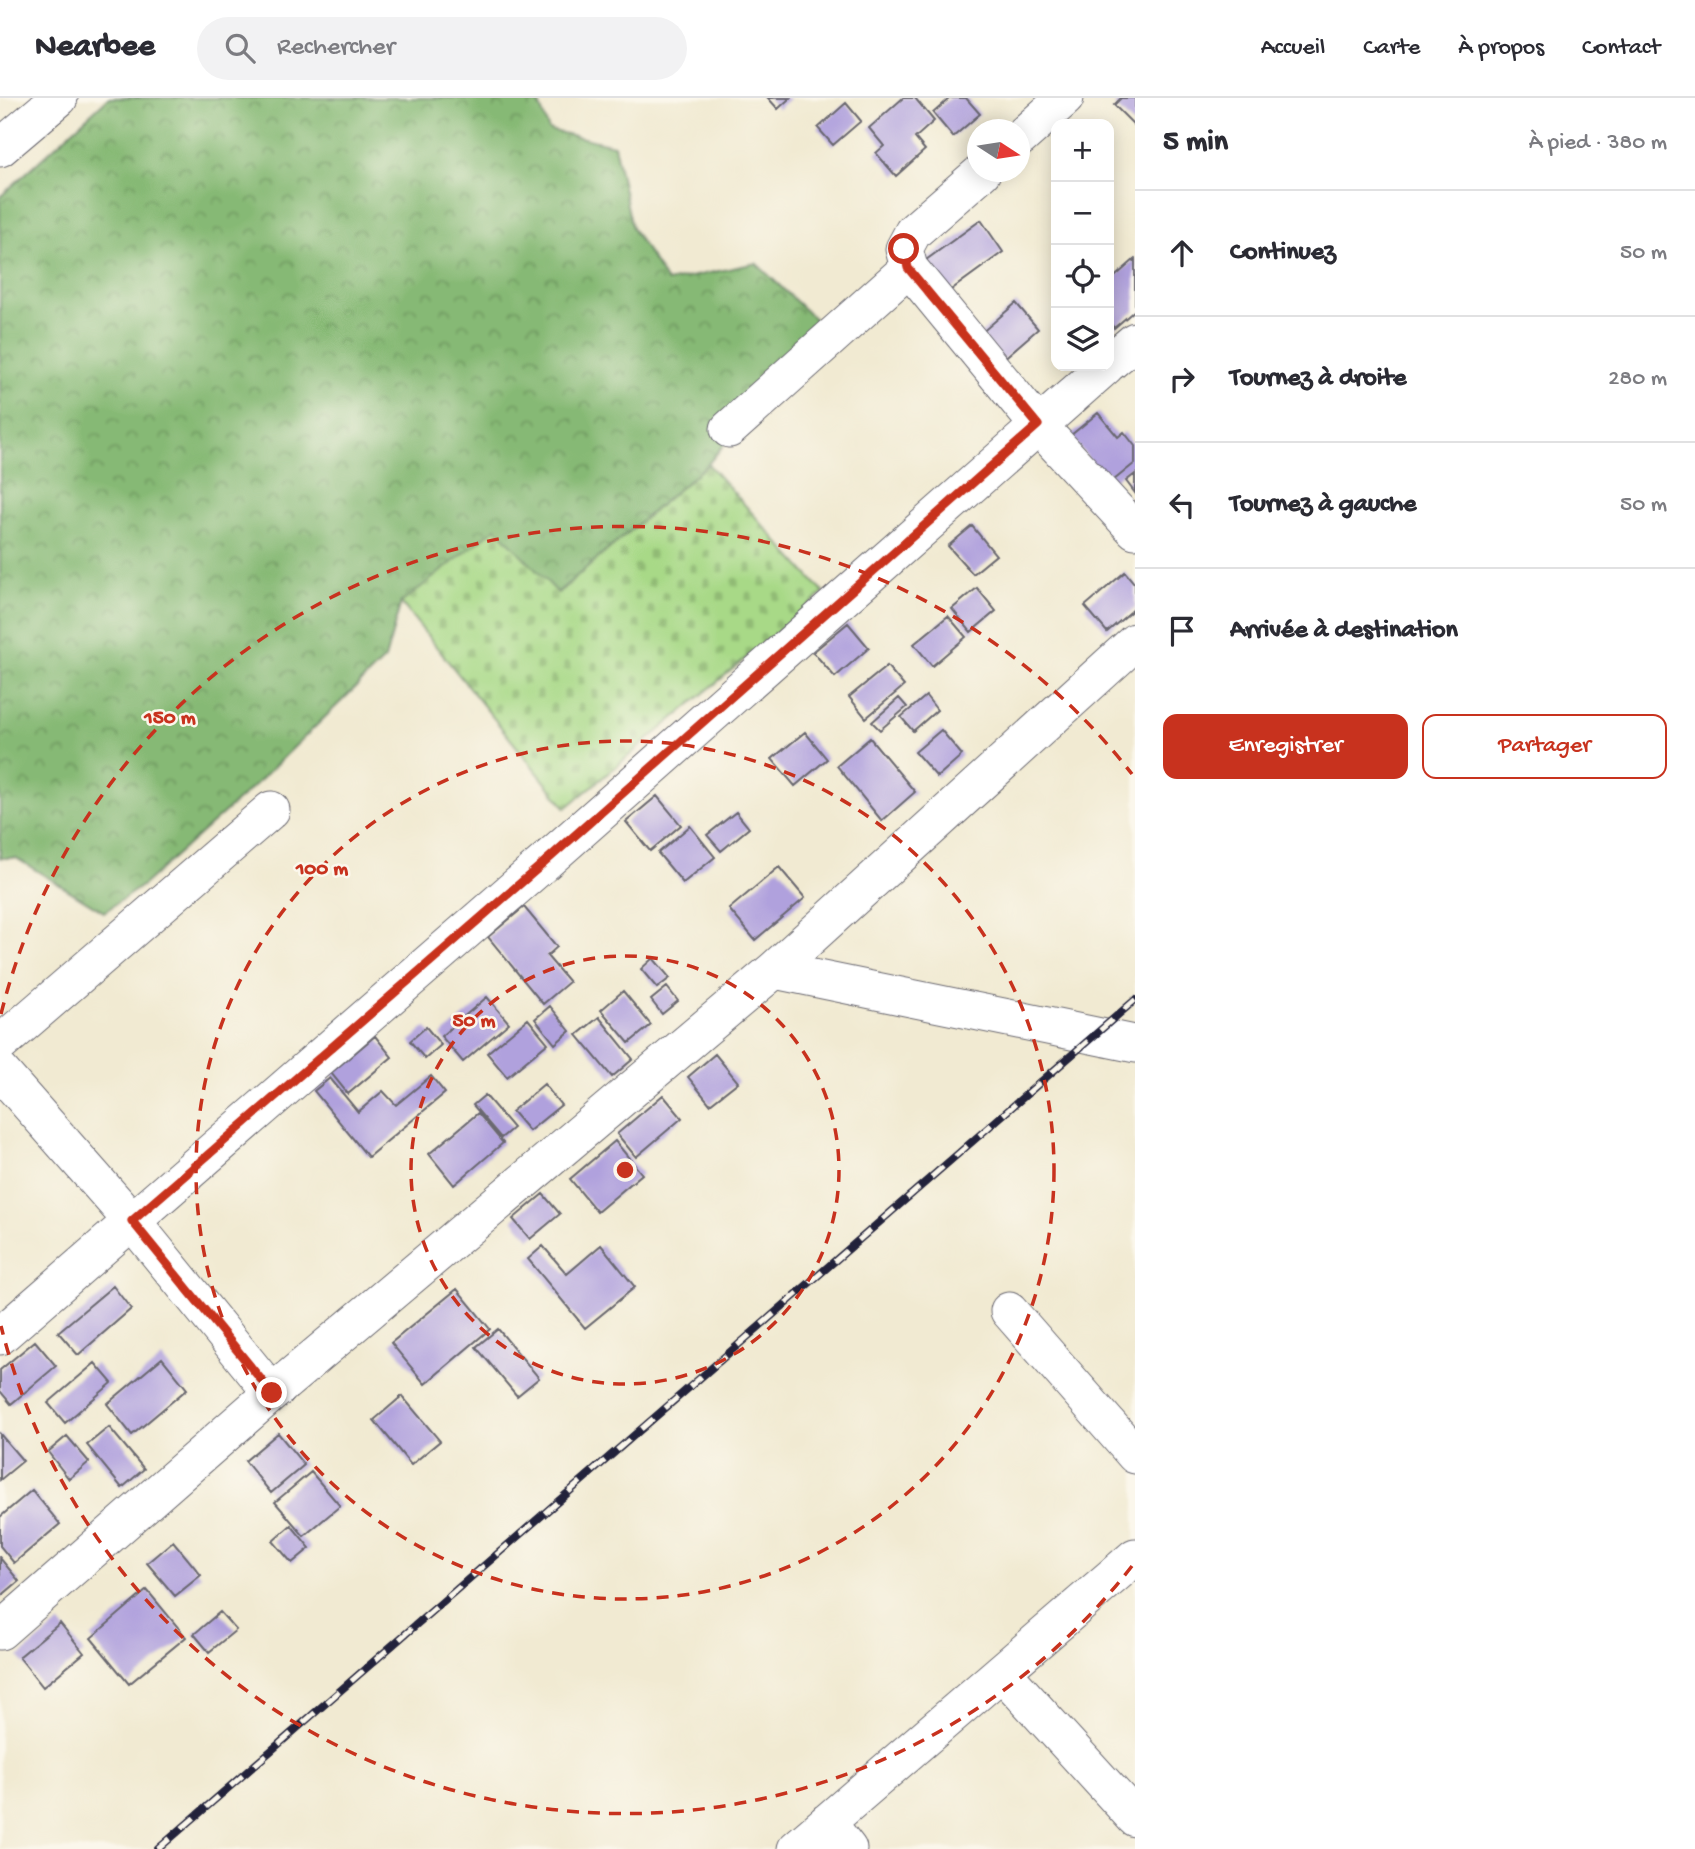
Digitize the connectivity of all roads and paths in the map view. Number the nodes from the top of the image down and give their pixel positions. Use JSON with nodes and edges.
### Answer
{"nodes":[{"id":1,"x":59,"y":98,"type":"edge"},
{"id":2,"x":1065,"y":98,"type":"edge"},
{"id":3,"x":1030,"y":129,"type":"edge"},
{"id":4,"x":0,"y":148,"type":"edge"},
{"id":5,"x":970,"y":182,"type":"edge"},
{"id":6,"x":908,"y":268,"type":"junction"},
{"id":7,"x":1135,"y":341,"type":"edge"},
{"id":8,"x":1114,"y":359,"type":"edge"},
{"id":9,"x":1100,"y":371,"type":"edge"},
{"id":10,"x":1038,"y":425,"type":"junction"},
{"id":11,"x":729,"y":429,"type":"dead end"},
{"id":12,"x":1135,"y":530,"type":"edge"},
{"id":13,"x":1135,"y":642,"type":"edge"},
{"id":14,"x":271,"y":810,"type":"dead end"},
{"id":15,"x":774,"y":970,"type":"junction"},
{"id":16,"x":0,"y":1044,"type":"edge"},
{"id":17,"x":1135,"y":1044,"type":"edge"},
{"id":18,"x":0,"y":1071,"type":"edge"},
{"id":19,"x":132,"y":1221,"type":"junction"},
{"id":20,"x":1009,"y":1311,"type":"dead end"},
{"id":21,"x":0,"y":1336,"type":"edge"},
{"id":22,"x":272,"y":1393,"type":"junction"},
{"id":23,"x":1135,"y":1455,"type":"edge"},
{"id":24,"x":1135,"y":1557,"type":"edge"},
{"id":25,"x":0,"y":1631,"type":"edge"},
{"id":26,"x":1002,"y":1672,"type":"junction"},
{"id":27,"x":1135,"y":1818,"type":"edge"},
{"id":28,"x":837,"y":1836,"type":"edge"},
{"id":29,"x":796,"y":1849,"type":"edge"}],
"edges":[{"from":1,"to":4,"type":"street"},
{"from":2,"to":3,"type":"street"},
{"from":5,"to":6,"type":"street"},
{"from":6,"to":10,"type":"street"},
{"from":6,"to":11,"type":"street"},
{"from":7,"to":8,"type":"street"},
{"from":9,"to":10,"type":"street"},
{"from":10,"to":12,"type":"street"},
{"from":10,"to":19,"type":"street"},
{"from":13,"to":15,"type":"street"},
{"from":14,"to":16,"type":"street"},
{"from":15,"to":17,"type":"street"},
{"from":15,"to":22,"type":"street"},
{"from":18,"to":19,"type":"street"},
{"from":19,"to":21,"type":"street"},
{"from":19,"to":22,"type":"street"},
{"from":20,"to":23,"type":"street"},
{"from":22,"to":25,"type":"street"},
{"from":24,"to":26,"type":"street"},
{"from":26,"to":27,"type":"street"},
{"from":26,"to":28,"type":"street"},
{"from":28,"to":29,"type":"street"}]}
